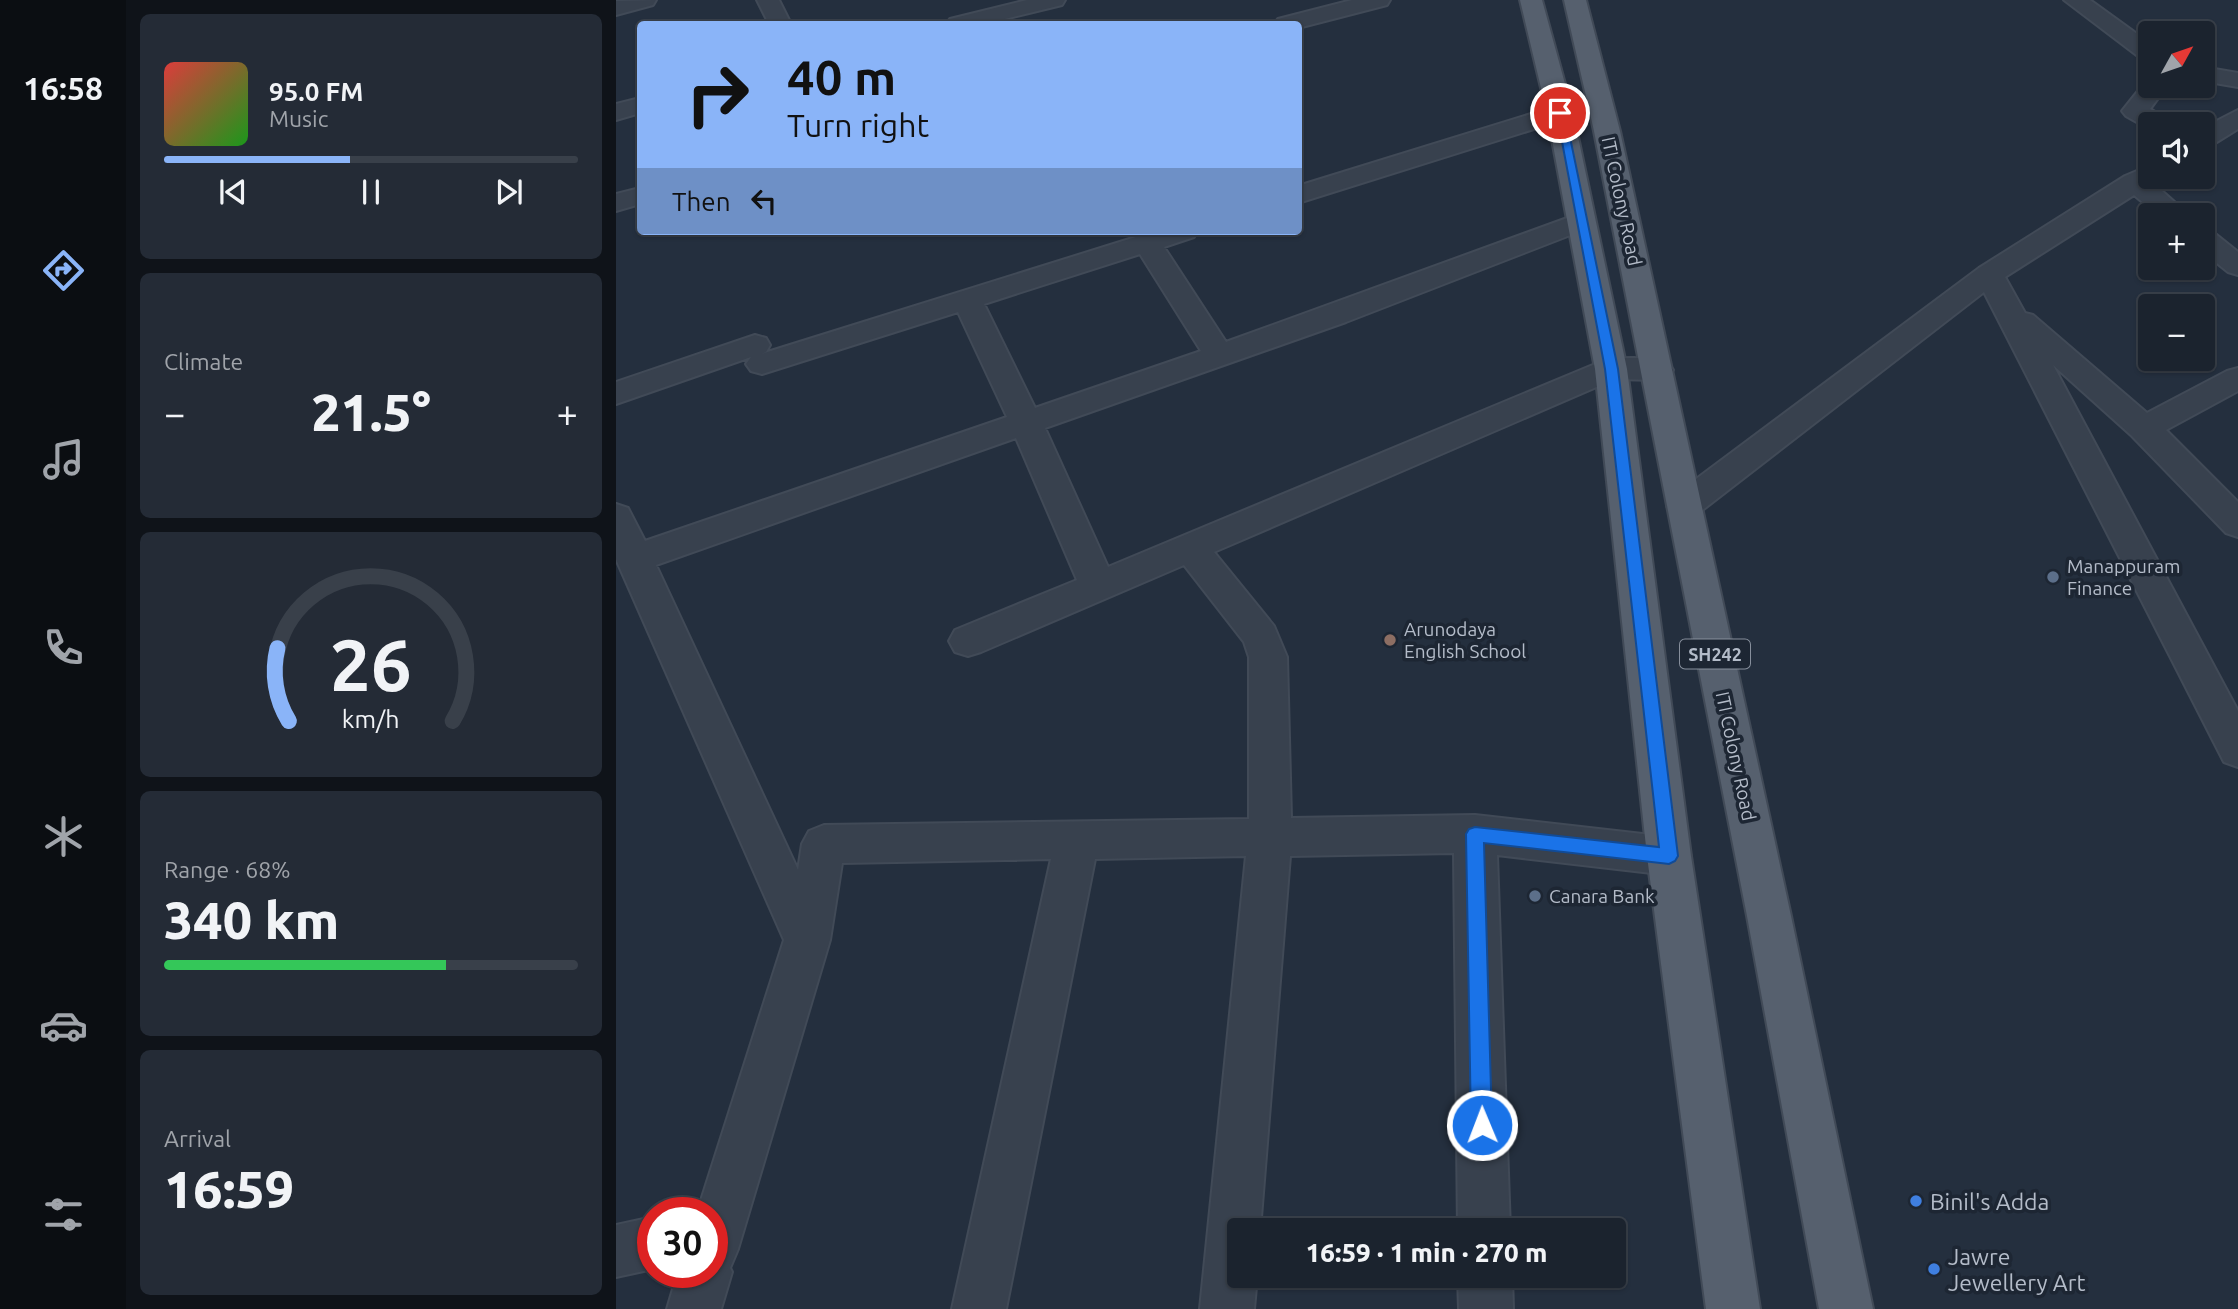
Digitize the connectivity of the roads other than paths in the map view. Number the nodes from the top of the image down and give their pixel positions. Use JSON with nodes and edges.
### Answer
{"nodes":[{"id":1,"x":645,"y":0,"type":"edge"},
{"id":2,"x":768,"y":0,"type":"edge"},
{"id":3,"x":1379,"y":0,"type":"edge"},
{"id":4,"x":1531,"y":0,"type":"edge"},
{"id":5,"x":1575,"y":0,"type":"edge"},
{"id":6,"x":2075,"y":0,"type":"edge"},
{"id":7,"x":1039,"y":2,"type":"edge"},
{"id":8,"x":616,"y":8,"type":"edge"},
{"id":9,"x":778,"y":21,"type":"edge"},
{"id":10,"x":969,"y":21,"type":"edge"},
{"id":11,"x":1298,"y":21,"type":"edge"},
{"id":12,"x":2138,"y":46,"type":"edge"},
{"id":13,"x":2216,"y":76,"type":"edge"},
{"id":14,"x":2238,"y":80,"type":"edge"},
{"id":15,"x":2145,"y":98,"type":"edge"},
{"id":16,"x":637,"y":107,"type":"edge"},
{"id":17,"x":616,"y":112,"type":"edge"},
{"id":18,"x":1560,"y":113,"type":"junction"},
{"id":19,"x":2138,"y":113,"type":"edge"},
{"id":20,"x":2238,"y":118,"type":"edge"},
{"id":21,"x":2215,"y":132,"type":"edge"},
{"id":22,"x":2138,"y":181,"type":"edge"},
{"id":23,"x":2153,"y":189,"type":"edge"},
{"id":24,"x":1302,"y":194,"type":"edge"},
{"id":25,"x":637,"y":197,"type":"edge"},
{"id":26,"x":616,"y":203,"type":"edge"},
{"id":27,"x":2165,"y":203,"type":"edge"},
{"id":28,"x":1581,"y":221,"type":"junction"},
{"id":29,"x":1172,"y":235,"type":"edge"},
{"id":30,"x":1147,"y":243,"type":"junction"},
{"id":31,"x":2215,"y":248,"type":"edge"},
{"id":32,"x":2238,"y":267,"type":"edge"},
{"id":33,"x":1989,"y":274,"type":"junction"},
{"id":34,"x":967,"y":299,"type":"junction"},
{"id":35,"x":2005,"y":307,"type":"junction"},
{"id":36,"x":1219,"y":355,"type":"junction"},
{"id":37,"x":1611,"y":369,"type":"junction"},
{"id":38,"x":1657,"y":370,"type":"junction"},
{"id":39,"x":2238,"y":378,"type":"edge"},
{"id":40,"x":616,"y":393,"type":"edge"},
{"id":41,"x":1027,"y":422,"type":"junction"},
{"id":42,"x":2144,"y":428,"type":"junction"},
{"id":43,"x":1684,"y":506,"type":"junction"},
{"id":44,"x":616,"y":517,"type":"edge"},
{"id":45,"x":2238,"y":524,"type":"edge"},
{"id":46,"x":1190,"y":547,"type":"junction"},
{"id":47,"x":634,"y":559,"type":"junction"},
{"id":48,"x":1098,"y":586,"type":"junction"},
{"id":49,"x":968,"y":641,"type":"dead end"},
{"id":50,"x":2238,"y":750,"type":"edge"},
{"id":51,"x":1475,"y":834,"type":"junction"},
{"id":52,"x":1270,"y":836,"type":"junction"},
{"id":53,"x":1077,"y":839,"type":"junction"},
{"id":54,"x":1669,"y":856,"type":"junction"},
{"id":55,"x":807,"y":940,"type":"junction"},
{"id":56,"x":727,"y":1197,"type":"edge"},
{"id":57,"x":1484,"y":1218,"type":"edge"},
{"id":58,"x":637,"y":1246,"type":"edge"},
{"id":59,"x":616,"y":1251,"type":"edge"},
{"id":60,"x":700,"y":1288,"type":"edge"},
{"id":61,"x":1485,"y":1288,"type":"edge"},
{"id":62,"x":694,"y":1309,"type":"edge"},
{"id":63,"x":979,"y":1309,"type":"edge"},
{"id":64,"x":1227,"y":1309,"type":"edge"},
{"id":65,"x":1486,"y":1309,"type":"edge"},
{"id":66,"x":1733,"y":1309,"type":"edge"},
{"id":67,"x":1846,"y":1309,"type":"edge"}],
"edges":[{"from":1,"to":8,"type":"street"},
{"from":2,"to":9,"type":"street"},
{"from":3,"to":11,"type":"street"},
{"from":4,"to":18,"type":"main road"},
{"from":5,"to":38,"type":"main road","name":"ITI Colony Road","number":"SH242"},
{"from":6,"to":12,"type":"street"},
{"from":7,"to":10,"type":"street"},
{"from":13,"to":14,"type":"street"},
{"from":15,"to":19,"type":"street"},
{"from":16,"to":17,"type":"street"},
{"from":18,"to":24,"type":"street"},
{"from":18,"to":28,"type":"main road"},
{"from":20,"to":21,"type":"street"},
{"from":22,"to":33,"type":"street"},
{"from":23,"to":27,"type":"street"},
{"from":25,"to":26,"type":"street"},
{"from":28,"to":36,"type":"street"},
{"from":28,"to":37,"type":"main road"},
{"from":29,"to":30,"type":"street"},
{"from":30,"to":34,"type":"street"},
{"from":30,"to":36,"type":"street"},
{"from":31,"to":32,"type":"street"},
{"from":33,"to":35,"type":"street"},
{"from":33,"to":43,"type":"street"},
{"from":34,"to":40,"type":"street"},
{"from":34,"to":41,"type":"street"},
{"from":35,"to":42,"type":"street"},
{"from":35,"to":50,"type":"street"},
{"from":36,"to":41,"type":"street"},
{"from":37,"to":38,"type":"street"},
{"from":37,"to":46,"type":"street"},
{"from":37,"to":54,"type":"main road"},
{"from":38,"to":43,"type":"main road","name":"ITI Colony Road","number":"SH242"},
{"from":39,"to":42,"type":"street"},
{"from":41,"to":47,"type":"street"},
{"from":41,"to":48,"type":"street"},
{"from":42,"to":45,"type":"street"},
{"from":43,"to":67,"type":"main road","name":"ITI Colony Road","number":"SH242"},
{"from":44,"to":47,"type":"street"},
{"from":46,"to":48,"type":"street"},
{"from":46,"to":52,"type":"street"},
{"from":47,"to":55,"type":"street"},
{"from":48,"to":49,"type":"street"},
{"from":51,"to":52,"type":"street"},
{"from":51,"to":54,"type":"street"},
{"from":51,"to":57,"type":"street"},
{"from":52,"to":53,"type":"street"},
{"from":52,"to":64,"type":"street"},
{"from":53,"to":55,"type":"street"},
{"from":53,"to":63,"type":"street"},
{"from":54,"to":66,"type":"main road"},
{"from":55,"to":56,"type":"street"},
{"from":58,"to":59,"type":"street"},
{"from":60,"to":62,"type":"street"},
{"from":61,"to":65,"type":"street"}]}
